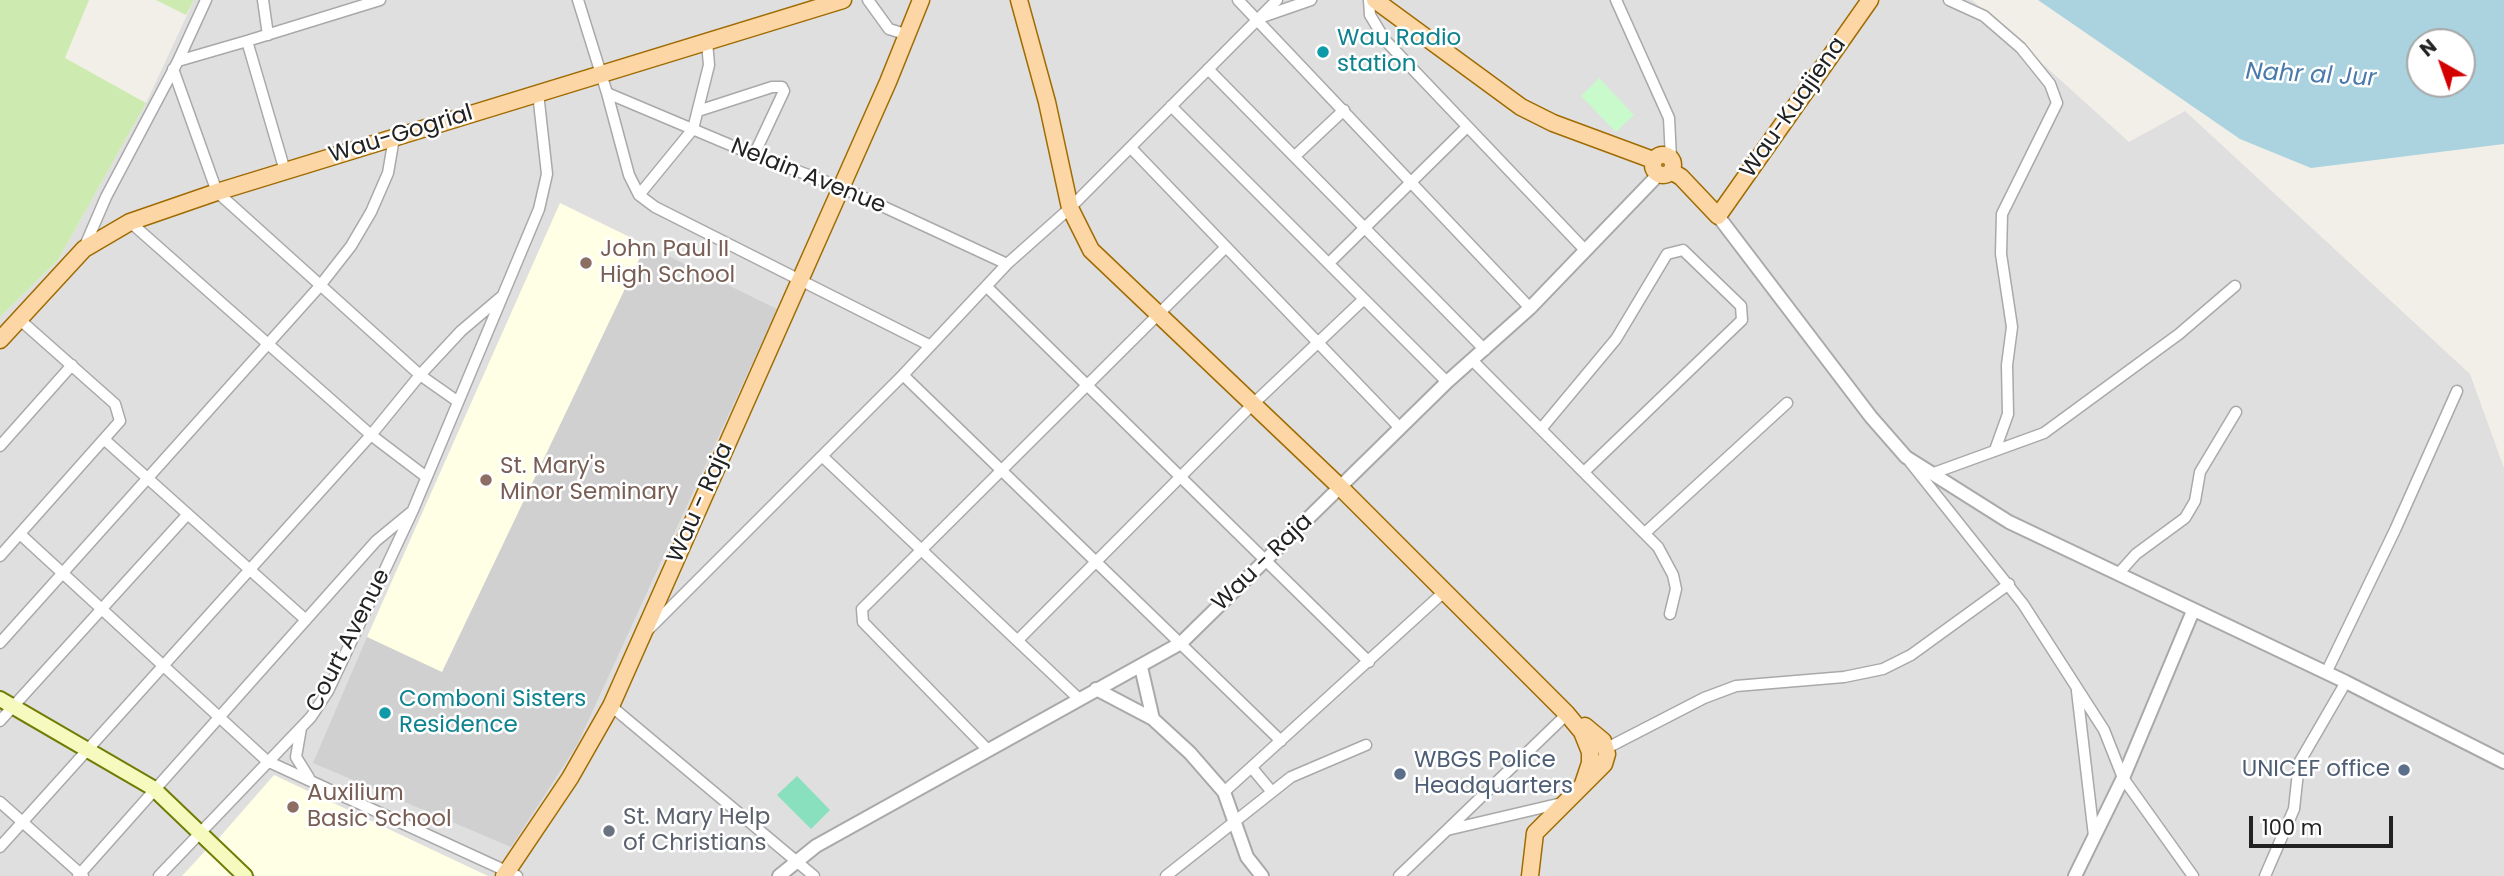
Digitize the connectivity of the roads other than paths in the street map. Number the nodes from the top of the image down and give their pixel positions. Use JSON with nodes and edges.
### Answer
{"nodes":[{"id":1,"x":206,"y":0,"type":"edge"},
{"id":2,"x":263,"y":0,"type":"edge"},
{"id":3,"x":380,"y":0,"type":"edge"},
{"id":4,"x":578,"y":0,"type":"edge"},
{"id":5,"x":843,"y":0,"type":"edge"},
{"id":6,"x":868,"y":0,"type":"edge"},
{"id":7,"x":921,"y":0,"type":"edge"},
{"id":8,"x":1019,"y":0,"type":"edge"},
{"id":9,"x":1238,"y":0,"type":"edge"},
{"id":10,"x":1277,"y":0,"type":"edge"},
{"id":11,"x":1311,"y":0,"type":"edge"},
{"id":12,"x":1369,"y":0,"type":"edge"},
{"id":13,"x":1375,"y":0,"type":"edge"},
{"id":14,"x":1616,"y":0,"type":"edge"},
{"id":15,"x":1870,"y":0,"type":"edge"},
{"id":16,"x":1949,"y":0,"type":"edge"},
{"id":17,"x":358,"y":3,"type":"edge"},
{"id":18,"x":809,"y":5,"type":"edge"},
{"id":19,"x":1256,"y":20,"type":"junction"},
{"id":20,"x":268,"y":35,"type":"junction"},
{"id":21,"x":908,"y":35,"type":"junction"},
{"id":22,"x":247,"y":41,"type":"junction"},
{"id":23,"x":707,"y":42,"type":"junction"},
{"id":24,"x":175,"y":65,"type":"junction"},
{"id":25,"x":1208,"y":69,"type":"junction"},
{"id":26,"x":601,"y":75,"type":"junction"},
{"id":27,"x":538,"y":93,"type":"junction"},
{"id":28,"x":607,"y":93,"type":"junction"},
{"id":29,"x":1171,"y":106,"type":"junction"},
{"id":30,"x":1344,"y":110,"type":"junction"},
{"id":31,"x":698,"y":111,"type":"junction"},
{"id":32,"x":1466,"y":128,"type":"junction"},
{"id":33,"x":693,"y":129,"type":"junction"},
{"id":34,"x":394,"y":138,"type":"junction"},
{"id":35,"x":1131,"y":148,"type":"junction"},
{"id":36,"x":754,"y":155,"type":"junction"},
{"id":37,"x":1295,"y":156,"type":"junction"},
{"id":38,"x":1664,"y":166,"type":"junction"},
{"id":39,"x":285,"y":171,"type":"junction"},
{"id":40,"x":1411,"y":182,"type":"junction"},
{"id":41,"x":841,"y":187,"type":"junction"},
{"id":42,"x":217,"y":192,"type":"junction"},
{"id":43,"x":639,"y":195,"type":"junction"},
{"id":44,"x":1070,"y":208,"type":"junction"},
{"id":45,"x":1718,"y":216,"type":"junction"},
{"id":46,"x":131,"y":222,"type":"junction"},
{"id":47,"x":1365,"y":228,"type":"junction"},
{"id":48,"x":1225,"y":248,"type":"junction"},
{"id":49,"x":84,"y":249,"type":"junction"},
{"id":50,"x":1585,"y":250,"type":"junction"},
{"id":51,"x":1329,"y":263,"type":"junction"},
{"id":52,"x":1007,"y":264,"type":"junction"},
{"id":53,"x":799,"y":281,"type":"junction"},
{"id":54,"x":2235,"y":286,"type":"dead end"},
{"id":55,"x":319,"y":287,"type":"junction"},
{"id":56,"x":987,"y":287,"type":"junction"},
{"id":57,"x":504,"y":295,"type":"junction"},
{"id":58,"x":1364,"y":299,"type":"junction"},
{"id":59,"x":1530,"y":308,"type":"junction"},
{"id":60,"x":1159,"y":313,"type":"junction"},
{"id":61,"x":19,"y":319,"type":"junction"},
{"id":62,"x":0,"y":340,"type":"edge"},
{"id":63,"x":1319,"y":344,"type":"junction"},
{"id":64,"x":268,"y":345,"type":"junction"},
{"id":65,"x":929,"y":345,"type":"junction"},
{"id":66,"x":1485,"y":351,"type":"junction"},
{"id":67,"x":1473,"y":361,"type":"junction"},
{"id":68,"x":72,"y":365,"type":"junction"},
{"id":69,"x":420,"y":375,"type":"junction"},
{"id":70,"x":903,"y":375,"type":"junction"},
{"id":71,"x":1447,"y":382,"type":"junction"},
{"id":72,"x":1086,"y":384,"type":"junction"},
{"id":73,"x":2457,"y":391,"type":"dead end"},
{"id":74,"x":457,"y":401,"type":"junction"},
{"id":75,"x":1787,"y":403,"type":"dead end"},
{"id":76,"x":1253,"y":404,"type":"junction"},
{"id":77,"x":2236,"y":412,"type":"dead end"},
{"id":78,"x":1400,"y":428,"type":"junction"},
{"id":79,"x":1541,"y":429,"type":"junction"},
{"id":80,"x":371,"y":435,"type":"junction"},
{"id":81,"x":106,"y":441,"type":"junction"},
{"id":82,"x":0,"y":446,"type":"edge"},
{"id":83,"x":1995,"y":450,"type":"junction"},
{"id":84,"x":822,"y":457,"type":"junction"},
{"id":85,"x":1906,"y":457,"type":"junction"},
{"id":86,"x":1000,"y":470,"type":"junction"},
{"id":87,"x":1585,"y":471,"type":"junction"},
{"id":88,"x":1931,"y":474,"type":"junction"},
{"id":89,"x":425,"y":476,"type":"junction"},
{"id":90,"x":1182,"y":478,"type":"junction"},
{"id":91,"x":148,"y":480,"type":"junction"},
{"id":92,"x":1340,"y":487,"type":"junction"},
{"id":93,"x":413,"y":510,"type":"junction"},
{"id":94,"x":187,"y":515,"type":"junction"},
{"id":95,"x":1646,"y":532,"type":"junction"},
{"id":96,"x":20,"y":534,"type":"junction"},
{"id":97,"x":923,"y":549,"type":"junction"},
{"id":98,"x":0,"y":556,"type":"edge"},
{"id":99,"x":1267,"y":559,"type":"junction"},
{"id":100,"x":1097,"y":561,"type":"junction"},
{"id":101,"x":250,"y":571,"type":"junction"},
{"id":102,"x":61,"y":573,"type":"junction"},
{"id":103,"x":2119,"y":573,"type":"junction"},
{"id":104,"x":2009,"y":584,"type":"junction"},
{"id":105,"x":1445,"y":591,"type":"junction"},
{"id":106,"x":101,"y":609,"type":"junction"},
{"id":107,"x":2193,"y":611,"type":"junction"},
{"id":108,"x":1670,"y":614,"type":"dead end"},
{"id":109,"x":306,"y":620,"type":"junction"},
{"id":110,"x":643,"y":635,"type":"junction"},
{"id":111,"x":1019,"y":639,"type":"junction"},
{"id":112,"x":0,"y":643,"type":"edge"},
{"id":113,"x":1181,"y":643,"type":"junction"},
{"id":114,"x":1369,"y":662,"type":"junction"},
{"id":115,"x":164,"y":667,"type":"junction"},
{"id":116,"x":1141,"y":667,"type":"junction"},
{"id":117,"x":2326,"y":673,"type":"junction"},
{"id":118,"x":2346,"y":682,"type":"junction"},
{"id":119,"x":2077,"y":687,"type":"junction"},
{"id":120,"x":1096,"y":689,"type":"junction"},
{"id":121,"x":1078,"y":698,"type":"junction"},
{"id":122,"x":6,"y":702,"type":"edge"},
{"id":123,"x":611,"y":706,"type":"junction"},
{"id":124,"x":1567,"y":714,"type":"junction"},
{"id":125,"x":311,"y":717,"type":"junction"},
{"id":126,"x":218,"y":718,"type":"junction"},
{"id":127,"x":1153,"y":719,"type":"junction"},
{"id":128,"x":0,"y":721,"type":"edge"},
{"id":129,"x":1582,"y":732,"type":"junction"},
{"id":130,"x":1281,"y":741,"type":"junction"},
{"id":131,"x":1366,"y":745,"type":"dead end"},
{"id":132,"x":1607,"y":748,"type":"junction"},
{"id":133,"x":87,"y":749,"type":"junction"},
{"id":134,"x":987,"y":749,"type":"junction"},
{"id":135,"x":267,"y":761,"type":"junction"},
{"id":136,"x":2504,"y":762,"type":"edge"},
{"id":137,"x":1252,"y":768,"type":"junction"},
{"id":138,"x":2123,"y":778,"type":"junction"},
{"id":139,"x":312,"y":781,"type":"junction"},
{"id":140,"x":1583,"y":784,"type":"junction"},
{"id":141,"x":153,"y":788,"type":"junction"},
{"id":142,"x":1224,"y":792,"type":"junction"},
{"id":143,"x":1272,"y":792,"type":"junction"},
{"id":144,"x":0,"y":802,"type":"edge"},
{"id":145,"x":1563,"y":803,"type":"junction"},
{"id":146,"x":21,"y":822,"type":"junction"},
{"id":147,"x":1234,"y":825,"type":"junction"},
{"id":148,"x":1447,"y":830,"type":"junction"},
{"id":149,"x":199,"y":831,"type":"junction"},
{"id":150,"x":2094,"y":836,"type":"junction"},
{"id":151,"x":0,"y":847,"type":"edge"},
{"id":152,"x":797,"y":859,"type":"junction"},
{"id":153,"x":1533,"y":872,"type":"edge"},
{"id":154,"x":510,"y":874,"type":"edge"},
{"id":155,"x":2079,"y":874,"type":"edge"},
{"id":156,"x":80,"y":875,"type":"edge"},
{"id":157,"x":159,"y":876,"type":"edge"},
{"id":158,"x":245,"y":876,"type":"edge"},
{"id":159,"x":779,"y":876,"type":"edge"},
{"id":160,"x":814,"y":876,"type":"edge"},
{"id":161,"x":1166,"y":876,"type":"edge"},
{"id":162,"x":1262,"y":876,"type":"edge"},
{"id":163,"x":1399,"y":876,"type":"edge"},
{"id":164,"x":2193,"y":876,"type":"edge"},
{"id":165,"x":2265,"y":876,"type":"edge"}],
"edges":[{"from":1,"to":24,"type":"street"},
{"from":2,"to":20,"type":"street"},
{"from":3,"to":17,"type":"street"},
{"from":4,"to":26,"type":"street"},
{"from":5,"to":18,"type":"main road","name":"Wau-Gogrial"},
{"from":6,"to":21,"type":"street"},
{"from":7,"to":21,"type":"main road","name":"Wau - Raja"},
{"from":8,"to":44,"type":"main road"},
{"from":9,"to":19,"type":"street"},
{"from":10,"to":19,"type":"street"},
{"from":11,"to":19,"type":"street"},
{"from":12,"to":32,"type":"street"},
{"from":13,"to":38,"type":"main road"},
{"from":14,"to":38,"type":"street"},
{"from":15,"to":45,"type":"main road","name":"Wau-Kuajiena"},
{"from":16,"to":83,"type":"street"},
{"from":17,"to":20,"type":"street"},
{"from":18,"to":23,"type":"main road","name":"Wau-Gogrial"},
{"from":19,"to":25,"type":"street"},
{"from":19,"to":30,"type":"street"},
{"from":20,"to":22,"type":"street"},
{"from":21,"to":41,"type":"main road","name":"Wau - Raja"},
{"from":22,"to":24,"type":"street"},
{"from":22,"to":39,"type":"street"},
{"from":23,"to":26,"type":"main road","name":"Wau-Gogrial"},
{"from":23,"to":31,"type":"street"},
{"from":24,"to":42,"type":"street"},
{"from":24,"to":49,"type":"street"},
{"from":25,"to":29,"type":"street"},
{"from":25,"to":37,"type":"street"},
{"from":26,"to":27,"type":"main road","name":"Wau-Gogrial"},
{"from":26,"to":28,"type":"street"},
{"from":27,"to":34,"type":"main road","name":"Wau-Gogrial"},
{"from":27,"to":57,"type":"street","name":"Court Avenue"},
{"from":28,"to":33,"type":"street","name":"Nelain Avenue"},
{"from":28,"to":43,"type":"street"},
{"from":29,"to":35,"type":"street"},
{"from":29,"to":51,"type":"street"},
{"from":30,"to":37,"type":"street"},
{"from":30,"to":40,"type":"street"},
{"from":31,"to":33,"type":"street"},
{"from":31,"to":36,"type":"street"},
{"from":32,"to":40,"type":"street"},
{"from":32,"to":50,"type":"street"},
{"from":33,"to":36,"type":"street","name":"Nelain Avenue"},
{"from":33,"to":43,"type":"street"},
{"from":34,"to":39,"type":"main road","name":"Wau-Gogrial"},
{"from":34,"to":55,"type":"street"},
{"from":35,"to":44,"type":"street"},
{"from":35,"to":48,"type":"street"},
{"from":36,"to":41,"type":"street","name":"Nelain Avenue"},
{"from":37,"to":47,"type":"street"},
{"from":38,"to":45,"type":"main road"},
{"from":38,"to":50,"type":"street","name":"Wau - Raja"},
{"from":39,"to":42,"type":"main road","name":"Wau-Gogrial"},
{"from":40,"to":47,"type":"street"},
{"from":40,"to":59,"type":"street"},
{"from":41,"to":52,"type":"street","name":"Nelain Avenue"},
{"from":41,"to":53,"type":"main road","name":"Wau - Raja"},
{"from":42,"to":46,"type":"main road","name":"Wau-Gogrial"},
{"from":42,"to":55,"type":"street"},
{"from":43,"to":53,"type":"street"},
{"from":44,"to":52,"type":"street"},
{"from":44,"to":60,"type":"main road"},
{"from":45,"to":85,"type":"street"},
{"from":46,"to":49,"type":"main road","name":"Wau-Gogrial"},
{"from":46,"to":64,"type":"street"},
{"from":47,"to":51,"type":"street"},
{"from":47,"to":66,"type":"street"},
{"from":48,"to":60,"type":"street"},
{"from":48,"to":63,"type":"street"},
{"from":49,"to":61,"type":"main road","name":"Wau-Gogrial"},
{"from":50,"to":59,"type":"street","name":"Wau - Raja"},
{"from":51,"to":58,"type":"street"},
{"from":52,"to":56,"type":"street"},
{"from":53,"to":65,"type":"street"},
{"from":53,"to":110,"type":"main road","name":"Wau - Raja"},
{"from":54,"to":83,"type":"street"},
{"from":55,"to":64,"type":"street"},
{"from":55,"to":69,"type":"street"},
{"from":56,"to":65,"type":"street"},
{"from":56,"to":72,"type":"street"},
{"from":57,"to":69,"type":"street"},
{"from":57,"to":74,"type":"street","name":"Court Avenue"},
{"from":58,"to":63,"type":"street"},
{"from":58,"to":71,"type":"street"},
{"from":59,"to":66,"type":"street","name":"Wau - Raja"},
{"from":60,"to":72,"type":"street"},
{"from":60,"to":76,"type":"main road"},
{"from":61,"to":62,"type":"main road","name":"Wau-Gogrial"},
{"from":61,"to":68,"type":"street"},
{"from":63,"to":76,"type":"street"},
{"from":63,"to":78,"type":"street"},
{"from":64,"to":80,"type":"street"},
{"from":64,"to":91,"type":"street"},
{"from":65,"to":70,"type":"street"},
{"from":66,"to":67,"type":"street","name":"Wau - Raja"},
{"from":67,"to":71,"type":"street","name":"Wau - Raja"},
{"from":67,"to":79,"type":"street"},
{"from":68,"to":81,"type":"street"},
{"from":68,"to":82,"type":"street"},
{"from":69,"to":74,"type":"street"},
{"from":69,"to":80,"type":"street"},
{"from":70,"to":84,"type":"street"},
{"from":70,"to":86,"type":"street"},
{"from":71,"to":78,"type":"street","name":"Wau - Raja"},
{"from":72,"to":86,"type":"street"},
{"from":72,"to":90,"type":"street"},
{"from":73,"to":117,"type":"street"},
{"from":74,"to":89,"type":"street","name":"Court Avenue"},
{"from":75,"to":95,"type":"street"},
{"from":76,"to":90,"type":"street"},
{"from":76,"to":92,"type":"main road"},
{"from":77,"to":103,"type":"street"},
{"from":78,"to":92,"type":"street","name":"Wau - Raja"},
{"from":79,"to":87,"type":"street"},
{"from":79,"to":87,"type":"street"},
{"from":80,"to":89,"type":"street"},
{"from":80,"to":101,"type":"street"},
{"from":81,"to":91,"type":"street"},
{"from":81,"to":96,"type":"street"},
{"from":83,"to":88,"type":"street"},
{"from":84,"to":97,"type":"street"},
{"from":84,"to":110,"type":"street"},
{"from":85,"to":88,"type":"street"},
{"from":85,"to":104,"type":"street"},
{"from":86,"to":97,"type":"street"},
{"from":86,"to":100,"type":"street"},
{"from":87,"to":95,"type":"street"},
{"from":88,"to":103,"type":"street"},
{"from":89,"to":93,"type":"street","name":"Court Avenue"},
{"from":90,"to":99,"type":"street"},
{"from":90,"to":100,"type":"street"},
{"from":91,"to":94,"type":"street"},
{"from":91,"to":102,"type":"street"},
{"from":92,"to":99,"type":"street","name":"Wau - Raja"},
{"from":92,"to":105,"type":"main road"},
{"from":93,"to":109,"type":"street"},
{"from":93,"to":125,"type":"street","name":"Court Avenue"},
{"from":94,"to":101,"type":"street"},
{"from":94,"to":106,"type":"street"},
{"from":95,"to":108,"type":"street"},
{"from":96,"to":98,"type":"street"},
{"from":96,"to":102,"type":"street"},
{"from":97,"to":111,"type":"street"},
{"from":97,"to":134,"type":"street"},
{"from":99,"to":113,"type":"street","name":"Wau - Raja"},
{"from":99,"to":114,"type":"street"},
{"from":100,"to":111,"type":"street"},
{"from":100,"to":113,"type":"street"},
{"from":101,"to":109,"type":"street"},
{"from":101,"to":115,"type":"street"},
{"from":102,"to":106,"type":"street"},
{"from":102,"to":112,"type":"street"},
{"from":103,"to":107,"type":"street"},
{"from":104,"to":119,"type":"street"},
{"from":104,"to":132,"type":"street"},
{"from":105,"to":114,"type":"street"},
{"from":105,"to":124,"type":"main road"},
{"from":106,"to":115,"type":"street"},
{"from":106,"to":122,"type":"street"},
{"from":107,"to":117,"type":"street"},
{"from":107,"to":138,"type":"street"},
{"from":109,"to":126,"type":"street"},
{"from":110,"to":123,"type":"main road","name":"Wau - Raja"},
{"from":111,"to":121,"type":"street"},
{"from":113,"to":116,"type":"street","name":"Wau - Raja"},
{"from":113,"to":130,"type":"street"},
{"from":114,"to":130,"type":"street"},
{"from":115,"to":126,"type":"street"},
{"from":115,"to":133,"type":"street"},
{"from":116,"to":120,"type":"street","name":"Wau - Raja"},
{"from":116,"to":127,"type":"street"},
{"from":117,"to":118,"type":"street"},
{"from":118,"to":136,"type":"street"},
{"from":118,"to":165,"type":"street"},
{"from":119,"to":138,"type":"street"},
{"from":119,"to":150,"type":"street"},
{"from":120,"to":121,"type":"street","name":"Wau - Raja"},
{"from":120,"to":127,"type":"street"},
{"from":121,"to":134,"type":"street","name":"Wau - Raja"},
{"from":122,"to":128,"type":"street"},
{"from":122,"to":133,"type":"main road"},
{"from":123,"to":152,"type":"street"},
{"from":123,"to":154,"type":"main road","name":"Wau - Raja"},
{"from":124,"to":129,"type":"main road"},
{"from":124,"to":148,"type":"street"},
{"from":125,"to":135,"type":"street","name":"Court Avenue"},
{"from":125,"to":139,"type":"street"},
{"from":126,"to":135,"type":"street"},
{"from":126,"to":141,"type":"street"},
{"from":127,"to":142,"type":"street"},
{"from":129,"to":132,"type":"main road"},
{"from":129,"to":140,"type":"main road"},
{"from":130,"to":137,"type":"street"},
{"from":131,"to":143,"type":"street"},
{"from":132,"to":140,"type":"main road"},
{"from":133,"to":141,"type":"main road"},
{"from":133,"to":146,"type":"street"},
{"from":134,"to":152,"type":"street","name":"Wau - Raja"},
{"from":135,"to":139,"type":"street"},
{"from":135,"to":149,"type":"street","name":"Court Avenue"},
{"from":137,"to":142,"type":"street"},
{"from":137,"to":143,"type":"street"},
{"from":138,"to":150,"type":"street"},
{"from":138,"to":164,"type":"street"},
{"from":139,"to":154,"type":"street"},
{"from":140,"to":145,"type":"main road"},
{"from":141,"to":149,"type":"main road"},
{"from":141,"to":156,"type":"street"},
{"from":142,"to":147,"type":"street"},
{"from":143,"to":147,"type":"street"},
{"from":144,"to":146,"type":"street"},
{"from":145,"to":148,"type":"street"},
{"from":145,"to":153,"type":"main road"},
{"from":146,"to":151,"type":"street"},
{"from":146,"to":156,"type":"street"},
{"from":147,"to":161,"type":"street"},
{"from":147,"to":162,"type":"street"},
{"from":148,"to":163,"type":"street"},
{"from":149,"to":157,"type":"street","name":"Court Avenue"},
{"from":149,"to":158,"type":"main road"},
{"from":150,"to":155,"type":"street"},
{"from":152,"to":159,"type":"street","name":"Wau - Raja"},
{"from":152,"to":160,"type":"street"}]}
